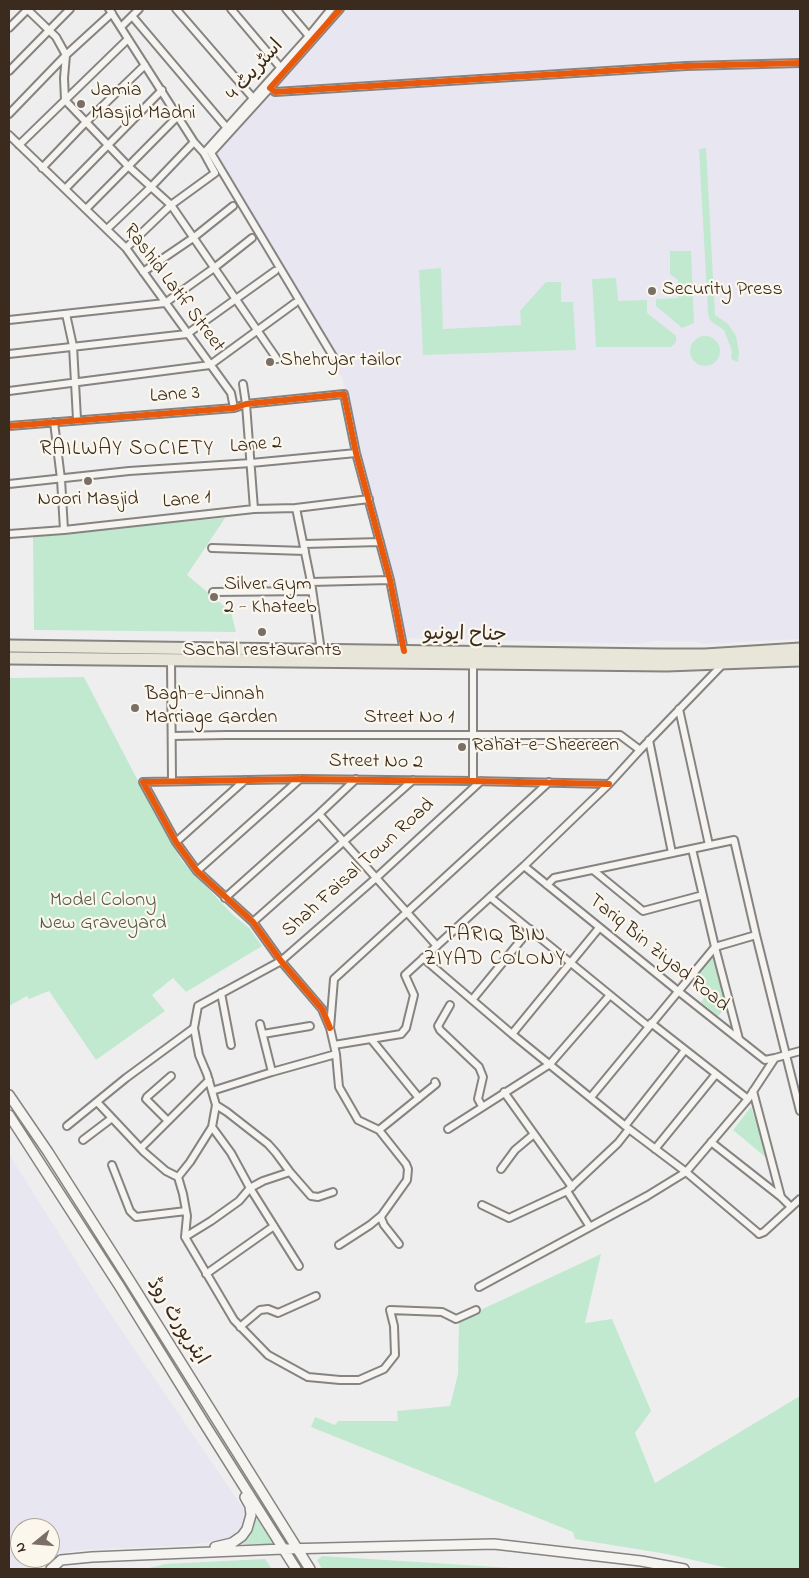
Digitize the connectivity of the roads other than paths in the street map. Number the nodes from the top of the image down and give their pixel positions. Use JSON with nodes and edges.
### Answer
{"nodes":[{"id":1,"x":28,"y":9,"type":"edge"},
{"id":2,"x":70,"y":9,"type":"edge"},
{"id":3,"x":139,"y":9,"type":"edge"},
{"id":4,"x":176,"y":9,"type":"edge"},
{"id":5,"x":231,"y":9,"type":"edge"},
{"id":6,"x":286,"y":9,"type":"edge"},
{"id":7,"x":331,"y":9,"type":"edge"},
{"id":8,"x":340,"y":9,"type":"edge"},
{"id":9,"x":110,"y":11,"type":"edge"},
{"id":10,"x":132,"y":16,"type":"junction"},
{"id":11,"x":120,"y":27,"type":"junction"},
{"id":12,"x":9,"y":28,"type":"edge"},
{"id":13,"x":49,"y":30,"type":"junction"},
{"id":14,"x":309,"y":36,"type":"junction"},
{"id":15,"x":128,"y":39,"type":"junction"},
{"id":16,"x":66,"y":55,"type":"junction"},
{"id":17,"x":800,"y":63,"type":"edge"},
{"id":18,"x":145,"y":65,"type":"junction"},
{"id":19,"x":280,"y":67,"type":"junction"},
{"id":20,"x":9,"y":71,"type":"edge"},
{"id":21,"x":270,"y":88,"type":"junction"},
{"id":22,"x":162,"y":90,"type":"junction"},
{"id":23,"x":253,"y":98,"type":"junction"},
{"id":24,"x":65,"y":100,"type":"junction"},
{"id":25,"x":9,"y":114,"type":"edge"},
{"id":26,"x":178,"y":116,"type":"junction"},
{"id":27,"x":86,"y":122,"type":"junction"},
{"id":28,"x":227,"y":128,"type":"junction"},
{"id":29,"x":9,"y":135,"type":"edge"},
{"id":30,"x":194,"y":142,"type":"junction"},
{"id":31,"x":19,"y":145,"type":"junction"},
{"id":32,"x":108,"y":145,"type":"junction"},
{"id":33,"x":204,"y":153,"type":"junction"},
{"id":34,"x":128,"y":166,"type":"junction"},
{"id":35,"x":42,"y":168,"type":"junction"},
{"id":36,"x":151,"y":187,"type":"junction"},
{"id":37,"x":65,"y":189,"type":"junction"},
{"id":38,"x":171,"y":205,"type":"junction"},
{"id":39,"x":233,"y":206,"type":"dead end"},
{"id":40,"x":86,"y":209,"type":"junction"},
{"id":41,"x":107,"y":229,"type":"junction"},
{"id":42,"x":193,"y":238,"type":"junction"},
{"id":43,"x":252,"y":238,"type":"dead end"},
{"id":44,"x":126,"y":248,"type":"junction"},
{"id":45,"x":214,"y":268,"type":"junction"},
{"id":46,"x":275,"y":271,"type":"dead end"},
{"id":47,"x":144,"y":272,"type":"junction"},
{"id":48,"x":234,"y":299,"type":"junction"},
{"id":49,"x":165,"y":303,"type":"junction"},
{"id":50,"x":295,"y":303,"type":"dead end"},
{"id":51,"x":66,"y":314,"type":"junction"},
{"id":52,"x":9,"y":320,"type":"edge"},
{"id":53,"x":257,"y":330,"type":"junction"},
{"id":54,"x":187,"y":334,"type":"junction"},
{"id":55,"x":74,"y":346,"type":"junction"},
{"id":56,"x":9,"y":354,"type":"edge"},
{"id":57,"x":334,"y":358,"type":"dead end"},
{"id":58,"x":277,"y":359,"type":"dead end"},
{"id":59,"x":210,"y":365,"type":"junction"},
{"id":60,"x":75,"y":383,"type":"junction"},
{"id":61,"x":243,"y":384,"type":"dead end"},
{"id":62,"x":9,"y":391,"type":"edge"},
{"id":63,"x":246,"y":404,"type":"junction"},
{"id":64,"x":234,"y":408,"type":"junction"},
{"id":65,"x":77,"y":419,"type":"junction"},
{"id":66,"x":54,"y":422,"type":"junction"},
{"id":67,"x":9,"y":426,"type":"edge"},
{"id":68,"x":356,"y":453,"type":"junction"},
{"id":69,"x":251,"y":463,"type":"junction"},
{"id":70,"x":61,"y":479,"type":"junction"},
{"id":71,"x":9,"y":484,"type":"edge"},
{"id":72,"x":369,"y":499,"type":"junction"},
{"id":73,"x":296,"y":508,"type":"junction"},
{"id":74,"x":254,"y":509,"type":"junction"},
{"id":75,"x":64,"y":530,"type":"junction"},
{"id":76,"x":9,"y":534,"type":"edge"},
{"id":77,"x":380,"y":542,"type":"junction"},
{"id":78,"x":304,"y":547,"type":"junction"},
{"id":79,"x":212,"y":548,"type":"dead end"},
{"id":80,"x":390,"y":580,"type":"junction"},
{"id":81,"x":311,"y":582,"type":"junction"},
{"id":82,"x":312,"y":591,"type":"junction"},
{"id":83,"x":213,"y":592,"type":"dead end"},
{"id":84,"x":9,"y":646,"type":"edge"},
{"id":85,"x":800,"y":649,"type":"edge"},
{"id":86,"x":321,"y":651,"type":"junction"},
{"id":87,"x":404,"y":651,"type":"junction"},
{"id":88,"x":9,"y":658,"type":"edge"},
{"id":89,"x":171,"y":660,"type":"junction"},
{"id":90,"x":800,"y":660,"type":"edge"},
{"id":91,"x":473,"y":664,"type":"junction"},
{"id":92,"x":723,"y":664,"type":"junction"},
{"id":93,"x":679,"y":709,"type":"junction"},
{"id":94,"x":173,"y":736,"type":"junction"},
{"id":95,"x":474,"y":736,"type":"junction"},
{"id":96,"x":649,"y":740,"type":"junction"},
{"id":97,"x":640,"y":750,"type":"junction"},
{"id":98,"x":300,"y":779,"type":"junction"},
{"id":99,"x":356,"y":779,"type":"junction"},
{"id":100,"x":245,"y":780,"type":"junction"},
{"id":101,"x":413,"y":780,"type":"junction"},
{"id":102,"x":473,"y":780,"type":"junction"},
{"id":103,"x":172,"y":781,"type":"junction"},
{"id":104,"x":481,"y":781,"type":"junction"},
{"id":105,"x":549,"y":782,"type":"junction"},
{"id":106,"x":609,"y":784,"type":"junction"},
{"id":107,"x":319,"y":814,"type":"junction"},
{"id":108,"x":176,"y":842,"type":"junction"},
{"id":109,"x":345,"y":842,"type":"junction"},
{"id":110,"x":709,"y":845,"type":"junction"},
{"id":111,"x":692,"y":849,"type":"junction"},
{"id":112,"x":672,"y":853,"type":"junction"},
{"id":113,"x":524,"y":866,"type":"junction"},
{"id":114,"x":593,"y":870,"type":"junction"},
{"id":115,"x":197,"y":871,"type":"junction"},
{"id":116,"x":376,"y":878,"type":"junction"},
{"id":117,"x":546,"y":885,"type":"junction"},
{"id":118,"x":704,"y":896,"type":"junction"},
{"id":119,"x":490,"y":897,"type":"junction"},
{"id":120,"x":225,"y":898,"type":"junction"},
{"id":121,"x":406,"y":912,"type":"junction"},
{"id":122,"x":253,"y":922,"type":"junction"},
{"id":123,"x":599,"y":928,"type":"junction"},
{"id":124,"x":530,"y":929,"type":"junction"},
{"id":125,"x":756,"y":935,"type":"junction"},
{"id":126,"x":436,"y":946,"type":"junction"},
{"id":127,"x":715,"y":948,"type":"junction"},
{"id":128,"x":423,"y":958,"type":"junction"},
{"id":129,"x":281,"y":961,"type":"junction"},
{"id":130,"x":570,"y":963,"type":"junction"},
{"id":131,"x":678,"y":991,"type":"junction"},
{"id":132,"x":221,"y":993,"type":"junction"},
{"id":133,"x":610,"y":995,"type":"junction"},
{"id":134,"x":472,"y":1000,"type":"junction"},
{"id":135,"x":450,"y":1005,"type":"dead end"},
{"id":136,"x":260,"y":1024,"type":"dead end"},
{"id":137,"x":650,"y":1025,"type":"junction"},
{"id":138,"x":310,"y":1026,"type":"dead end"},
{"id":139,"x":194,"y":1028,"type":"junction"},
{"id":140,"x":330,"y":1028,"type":"junction"},
{"id":141,"x":263,"y":1034,"type":"junction"},
{"id":142,"x":512,"y":1034,"type":"junction"},
{"id":143,"x":370,"y":1039,"type":"junction"},
{"id":144,"x":739,"y":1039,"type":"junction"},
{"id":145,"x":231,"y":1045,"type":"dead end"},
{"id":146,"x":334,"y":1045,"type":"junction"},
{"id":147,"x":685,"y":1050,"type":"junction"},
{"id":148,"x":800,"y":1051,"type":"edge"},
{"id":149,"x":336,"y":1054,"type":"junction"},
{"id":150,"x":785,"y":1055,"type":"junction"},
{"id":151,"x":775,"y":1058,"type":"junction"},
{"id":152,"x":550,"y":1064,"type":"junction"},
{"id":153,"x":272,"y":1072,"type":"junction"},
{"id":154,"x":716,"y":1074,"type":"junction"},
{"id":155,"x":171,"y":1076,"type":"dead end"},
{"id":156,"x":209,"y":1080,"type":"junction"},
{"id":157,"x":436,"y":1082,"type":"dead end"},
{"id":158,"x":212,"y":1091,"type":"junction"},
{"id":159,"x":753,"y":1091,"type":"junction"},
{"id":160,"x":504,"y":1092,"type":"junction"},
{"id":161,"x":9,"y":1095,"type":"edge"},
{"id":162,"x":591,"y":1097,"type":"junction"},
{"id":163,"x":419,"y":1098,"type":"junction"},
{"id":164,"x":748,"y":1099,"type":"junction"},
{"id":165,"x":97,"y":1102,"type":"junction"},
{"id":166,"x":216,"y":1105,"type":"junction"},
{"id":167,"x":482,"y":1106,"type":"junction"},
{"id":168,"x":800,"y":1111,"type":"edge"},
{"id":169,"x":9,"y":1115,"type":"edge"},
{"id":170,"x":112,"y":1118,"type":"junction"},
{"id":171,"x":168,"y":1121,"type":"junction"},
{"id":172,"x":67,"y":1126,"type":"dead end"},
{"id":173,"x":212,"y":1127,"type":"junction"},
{"id":174,"x":627,"y":1127,"type":"junction"},
{"id":175,"x":448,"y":1129,"type":"dead end"},
{"id":176,"x":379,"y":1130,"type":"junction"},
{"id":177,"x":534,"y":1134,"type":"junction"},
{"id":178,"x":83,"y":1140,"type":"dead end"},
{"id":179,"x":711,"y":1142,"type":"junction"},
{"id":180,"x":141,"y":1148,"type":"junction"},
{"id":181,"x":655,"y":1149,"type":"junction"},
{"id":182,"x":112,"y":1165,"type":"dead end"},
{"id":183,"x":501,"y":1169,"type":"dead end"},
{"id":184,"x":290,"y":1172,"type":"junction"},
{"id":185,"x":686,"y":1172,"type":"junction"},
{"id":186,"x":178,"y":1176,"type":"junction"},
{"id":187,"x":250,"y":1188,"type":"junction"},
{"id":188,"x":569,"y":1189,"type":"junction"},
{"id":189,"x":333,"y":1192,"type":"dead end"},
{"id":190,"x":781,"y":1197,"type":"junction"},
{"id":191,"x":800,"y":1199,"type":"edge"},
{"id":192,"x":482,"y":1205,"type":"dead end"},
{"id":193,"x":791,"y":1207,"type":"junction"},
{"id":194,"x":186,"y":1211,"type":"junction"},
{"id":195,"x":382,"y":1215,"type":"junction"},
{"id":196,"x":274,"y":1226,"type":"junction"},
{"id":197,"x":590,"y":1227,"type":"junction"},
{"id":198,"x":185,"y":1237,"type":"junction"},
{"id":199,"x":399,"y":1244,"type":"dead end"},
{"id":200,"x":339,"y":1245,"type":"dead end"},
{"id":201,"x":299,"y":1266,"type":"dead end"},
{"id":202,"x":206,"y":1274,"type":"junction"},
{"id":203,"x":479,"y":1287,"type":"dead end"},
{"id":204,"x":316,"y":1296,"type":"dead end"},
{"id":205,"x":476,"y":1310,"type":"dead end"},
{"id":206,"x":240,"y":1327,"type":"junction"},
{"id":207,"x":233,"y":1469,"type":"junction"},
{"id":208,"x":283,"y":1549,"type":"junction"},
{"id":209,"x":296,"y":1549,"type":"junction"},
{"id":210,"x":183,"y":1553,"type":"junction"},
{"id":211,"x":51,"y":1569,"type":"edge"},
{"id":212,"x":296,"y":1569,"type":"edge"},
{"id":213,"x":310,"y":1569,"type":"edge"},
{"id":214,"x":684,"y":1569,"type":"edge"}],
"edges":[{"from":1,"to":12,"type":"street"},
{"from":1,"to":13,"type":"street"},
{"from":2,"to":13,"type":"street"},
{"from":3,"to":10,"type":"street"},
{"from":4,"to":23,"type":"street"},
{"from":5,"to":19,"type":"street"},
{"from":6,"to":14,"type":"street"},
{"from":7,"to":14,"type":"street","name":"اسٹریٹ 4"},
{"from":8,"to":21,"type":"street"},
{"from":9,"to":11,"type":"street"},
{"from":9,"to":16,"type":"street"},
{"from":10,"to":11,"type":"street"},
{"from":10,"to":28,"type":"street"},
{"from":11,"to":15,"type":"street"},
{"from":13,"to":16,"type":"street"},
{"from":13,"to":20,"type":"street"},
{"from":14,"to":19,"type":"street","name":"اسٹریٹ 4"},
{"from":15,"to":18,"type":"street"},
{"from":15,"to":24,"type":"street"},
{"from":16,"to":24,"type":"street"},
{"from":16,"to":25,"type":"street"},
{"from":17,"to":21,"type":"street"},
{"from":18,"to":22,"type":"street"},
{"from":18,"to":27,"type":"street"},
{"from":19,"to":23,"type":"street","name":"اسٹریٹ 4"},
{"from":21,"to":57,"type":"street"},
{"from":22,"to":26,"type":"street"},
{"from":22,"to":32,"type":"street"},
{"from":23,"to":28,"type":"street","name":"اسٹریٹ 4"},
{"from":24,"to":27,"type":"street"},
{"from":24,"to":31,"type":"street"},
{"from":26,"to":30,"type":"street"},
{"from":26,"to":34,"type":"street"},
{"from":27,"to":32,"type":"street"},
{"from":27,"to":35,"type":"street"},
{"from":28,"to":33,"type":"street","name":"اسٹریٹ 4"},
{"from":29,"to":31,"type":"street","name":"Rashid Latif Street"},
{"from":30,"to":33,"type":"street"},
{"from":30,"to":36,"type":"street"},
{"from":31,"to":35,"type":"street","name":"Rashid Latif Street"},
{"from":32,"to":34,"type":"street"},
{"from":32,"to":37,"type":"street"},
{"from":33,"to":38,"type":"street"},
{"from":34,"to":36,"type":"street"},
{"from":34,"to":40,"type":"street"},
{"from":35,"to":37,"type":"street","name":"Rashid Latif Street"},
{"from":36,"to":38,"type":"street"},
{"from":36,"to":41,"type":"street"},
{"from":37,"to":40,"type":"street","name":"Rashid Latif Street"},
{"from":38,"to":42,"type":"street"},
{"from":38,"to":44,"type":"street"},
{"from":39,"to":42,"type":"street"},
{"from":40,"to":41,"type":"street","name":"Rashid Latif Street"},
{"from":41,"to":44,"type":"street","name":"Rashid Latif Street"},
{"from":42,"to":45,"type":"street"},
{"from":42,"to":47,"type":"street"},
{"from":43,"to":45,"type":"street"},
{"from":44,"to":47,"type":"street","name":"Rashid Latif Street"},
{"from":45,"to":48,"type":"street"},
{"from":45,"to":49,"type":"street"},
{"from":46,"to":48,"type":"street"},
{"from":47,"to":49,"type":"street","name":"Rashid Latif Street"},
{"from":48,"to":53,"type":"street"},
{"from":48,"to":54,"type":"street"},
{"from":49,"to":51,"type":"street"},
{"from":49,"to":54,"type":"street","name":"Rashid Latif Street"},
{"from":50,"to":53,"type":"street"},
{"from":51,"to":52,"type":"street"},
{"from":51,"to":55,"type":"street"},
{"from":53,"to":58,"type":"street"},
{"from":53,"to":59,"type":"street"},
{"from":54,"to":55,"type":"street"},
{"from":54,"to":59,"type":"street","name":"Rashid Latif Street"},
{"from":55,"to":56,"type":"street"},
{"from":55,"to":60,"type":"street"},
{"from":59,"to":60,"type":"street"},
{"from":59,"to":64,"type":"street","name":"Rashid Latif Street"},
{"from":60,"to":62,"type":"street"},
{"from":60,"to":65,"type":"street"},
{"from":61,"to":63,"type":"street"},
{"from":63,"to":64,"type":"street","name":"Lane 3"},
{"from":63,"to":68,"type":"street","name":"Lane 3"},
{"from":63,"to":69,"type":"street"},
{"from":64,"to":65,"type":"street","name":"Lane 3"},
{"from":65,"to":66,"type":"street","name":"Lane 3"},
{"from":66,"to":67,"type":"street","name":"Lane 3"},
{"from":66,"to":70,"type":"street"},
{"from":68,"to":69,"type":"street","name":"Lane 2"},
{"from":68,"to":72,"type":"street"},
{"from":69,"to":70,"type":"street","name":"Lane 2"},
{"from":69,"to":74,"type":"street"},
{"from":70,"to":71,"type":"street","name":"Lane 2"},
{"from":70,"to":75,"type":"street"},
{"from":72,"to":73,"type":"street","name":"Lane 1"},
{"from":72,"to":77,"type":"street"},
{"from":73,"to":74,"type":"street","name":"Lane 1"},
{"from":73,"to":78,"type":"street"},
{"from":74,"to":75,"type":"street","name":"Lane 1"},
{"from":75,"to":76,"type":"street","name":"Lane 1"},
{"from":77,"to":78,"type":"street"},
{"from":77,"to":80,"type":"street"},
{"from":78,"to":79,"type":"street"},
{"from":78,"to":81,"type":"street"},
{"from":80,"to":81,"type":"street"},
{"from":80,"to":87,"type":"street"},
{"from":81,"to":82,"type":"street"},
{"from":82,"to":83,"type":"street"},
{"from":82,"to":86,"type":"street"},
{"from":84,"to":86,"type":"highway","name":"جناح ایونیو"},
{"from":85,"to":87,"type":"highway","name":"جناح ایونیو"},
{"from":86,"to":87,"type":"highway","name":"جناح ایونیو"},
{"from":88,"to":89,"type":"highway","name":"جناح ایونیو"},
{"from":89,"to":91,"type":"highway","name":"جناح ایونیو"},
{"from":89,"to":94,"type":"street"},
{"from":90,"to":92,"type":"highway","name":"جناح ایونیو"},
{"from":91,"to":92,"type":"highway","name":"جناح ایونیو"},
{"from":91,"to":95,"type":"street"},
{"from":92,"to":93,"type":"street"},
{"from":93,"to":96,"type":"street"},
{"from":93,"to":110,"type":"street"},
{"from":94,"to":95,"type":"street","name":"Street No 1"},
{"from":94,"to":103,"type":"street"},
{"from":95,"to":97,"type":"street","name":"Street No 1"},
{"from":95,"to":102,"type":"street"},
{"from":96,"to":97,"type":"street"},
{"from":96,"to":112,"type":"street"},
{"from":97,"to":106,"type":"street"},
{"from":98,"to":99,"type":"street","name":"Street No 2"},
{"from":98,"to":100,"type":"street","name":"Street No 2"},
{"from":98,"to":115,"type":"street"},
{"from":99,"to":101,"type":"street","name":"Street No 2"},
{"from":99,"to":107,"type":"street"},
{"from":100,"to":103,"type":"street","name":"Street No 2"},
{"from":100,"to":108,"type":"street"},
{"from":101,"to":102,"type":"street","name":"Street No 2"},
{"from":101,"to":109,"type":"street"},
{"from":102,"to":104,"type":"street","name":"Street No 2"},
{"from":103,"to":108,"type":"street","name":"Street No 2"},
{"from":104,"to":105,"type":"street","name":"Street No 2"},
{"from":104,"to":116,"type":"street","name":"Shah Faisal Town Road"},
{"from":105,"to":106,"type":"street","name":"Street No 2"},
{"from":105,"to":121,"type":"street"},
{"from":106,"to":113,"type":"street"},
{"from":107,"to":109,"type":"street"},
{"from":107,"to":120,"type":"street"},
{"from":108,"to":115,"type":"street"},
{"from":109,"to":116,"type":"street"},
{"from":109,"to":122,"type":"street"},
{"from":110,"to":111,"type":"street"},
{"from":110,"to":125,"type":"street"},
{"from":111,"to":112,"type":"street"},
{"from":111,"to":118,"type":"street"},
{"from":112,"to":114,"type":"street"},
{"from":113,"to":117,"type":"street","name":"Tariq Bin Ziyad Road"},
{"from":113,"to":119,"type":"street"},
{"from":114,"to":117,"type":"street"},
{"from":114,"to":118,"type":"street"},
{"from":115,"to":120,"type":"street"},
{"from":116,"to":121,"type":"street"},
{"from":116,"to":129,"type":"street","name":"Shah Faisal Town Road"},
{"from":117,"to":123,"type":"street","name":"Tariq Bin Ziyad Road"},
{"from":118,"to":127,"type":"street"},
{"from":119,"to":124,"type":"street"},
{"from":119,"to":126,"type":"street"},
{"from":120,"to":122,"type":"street"},
{"from":121,"to":126,"type":"street"},
{"from":121,"to":140,"type":"street"},
{"from":122,"to":129,"type":"street"},
{"from":123,"to":130,"type":"street"},
{"from":123,"to":131,"type":"street","name":"Tariq Bin Ziyad Road"},
{"from":124,"to":130,"type":"street"},
{"from":124,"to":134,"type":"street"},
{"from":125,"to":127,"type":"street"},
{"from":125,"to":150,"type":"street"},
{"from":126,"to":128,"type":"street"},
{"from":127,"to":131,"type":"street"},
{"from":127,"to":144,"type":"street"},
{"from":128,"to":134,"type":"street"},
{"from":128,"to":143,"type":"street"},
{"from":129,"to":132,"type":"street","name":"Shah Faisal Town Road"},
{"from":129,"to":140,"type":"street"},
{"from":130,"to":133,"type":"street"},
{"from":130,"to":142,"type":"street"},
{"from":131,"to":137,"type":"street"},
{"from":131,"to":144,"type":"street","name":"Tariq Bin Ziyad Road"},
{"from":132,"to":139,"type":"street","name":"Shah Faisal Town Road"},
{"from":132,"to":145,"type":"street"},
{"from":133,"to":137,"type":"street"},
{"from":133,"to":152,"type":"street"},
{"from":134,"to":142,"type":"street"},
{"from":135,"to":167,"type":"street"},
{"from":136,"to":141,"type":"street"},
{"from":137,"to":147,"type":"street"},
{"from":137,"to":162,"type":"street"},
{"from":138,"to":141,"type":"street"},
{"from":139,"to":156,"type":"street"},
{"from":139,"to":165,"type":"street"},
{"from":140,"to":146,"type":"street"},
{"from":141,"to":153,"type":"street"},
{"from":142,"to":152,"type":"street"},
{"from":143,"to":146,"type":"street"},
{"from":143,"to":163,"type":"street"},
{"from":144,"to":151,"type":"street","name":"Tariq Bin Ziyad Road"},
{"from":146,"to":149,"type":"street"},
{"from":147,"to":154,"type":"street"},
{"from":147,"to":174,"type":"street"},
{"from":148,"to":150,"type":"street"},
{"from":149,"to":153,"type":"street"},
{"from":149,"to":176,"type":"street"},
{"from":150,"to":151,"type":"street"},
{"from":150,"to":168,"type":"street"},
{"from":151,"to":159,"type":"street"},
{"from":152,"to":160,"type":"street"},
{"from":152,"to":162,"type":"street"},
{"from":153,"to":158,"type":"street"},
{"from":154,"to":164,"type":"street"},
{"from":154,"to":181,"type":"street"},
{"from":155,"to":171,"type":"street"},
{"from":156,"to":158,"type":"street"},
{"from":156,"to":171,"type":"street"},
{"from":157,"to":163,"type":"street"},
{"from":158,"to":166,"type":"street"},
{"from":159,"to":164,"type":"street"},
{"from":159,"to":190,"type":"street"},
{"from":160,"to":167,"type":"street"},
{"from":160,"to":177,"type":"street"},
{"from":161,"to":209,"type":"main road","name":"ایئرپورٹ روڈ"},
{"from":162,"to":174,"type":"street"},
{"from":163,"to":176,"type":"street"},
{"from":164,"to":179,"type":"street"},
{"from":165,"to":170,"type":"street"},
{"from":165,"to":172,"type":"street"},
{"from":166,"to":173,"type":"street"},
{"from":166,"to":184,"type":"street"},
{"from":167,"to":175,"type":"street"},
{"from":169,"to":207,"type":"main road","name":"ایئرپورٹ روڈ"},
{"from":170,"to":178,"type":"street"},
{"from":170,"to":180,"type":"street"},
{"from":171,"to":180,"type":"street"},
{"from":173,"to":186,"type":"street"},
{"from":173,"to":187,"type":"street"},
{"from":174,"to":181,"type":"street"},
{"from":174,"to":188,"type":"street"},
{"from":176,"to":195,"type":"street"},
{"from":177,"to":183,"type":"street"},
{"from":177,"to":188,"type":"street"},
{"from":179,"to":185,"type":"street"},
{"from":179,"to":190,"type":"street"},
{"from":180,"to":186,"type":"street"},
{"from":181,"to":185,"type":"street"},
{"from":182,"to":194,"type":"street"},
{"from":184,"to":187,"type":"street"},
{"from":184,"to":189,"type":"street"},
{"from":185,"to":193,"type":"street"},
{"from":185,"to":197,"type":"street"},
{"from":186,"to":194,"type":"street"},
{"from":187,"to":196,"type":"street"},
{"from":187,"to":198,"type":"street"},
{"from":188,"to":192,"type":"street"},
{"from":188,"to":197,"type":"street"},
{"from":190,"to":193,"type":"street"},
{"from":191,"to":193,"type":"street"},
{"from":194,"to":198,"type":"street"},
{"from":195,"to":199,"type":"street"},
{"from":195,"to":200,"type":"street"},
{"from":196,"to":201,"type":"street"},
{"from":196,"to":202,"type":"street"},
{"from":197,"to":203,"type":"street"},
{"from":198,"to":202,"type":"street"},
{"from":202,"to":206,"type":"street"},
{"from":204,"to":206,"type":"street"},
{"from":205,"to":206,"type":"street"},
{"from":207,"to":208,"type":"main road","name":"ایئرپورٹ روڈ"},
{"from":207,"to":210,"type":"main road"},
{"from":208,"to":209,"type":"main road"},
{"from":208,"to":210,"type":"main road"},
{"from":208,"to":212,"type":"main road","name":"ایئرپورٹ روڈ"},
{"from":209,"to":213,"type":"main road","name":"ایئرپورٹ روڈ"},
{"from":209,"to":214,"type":"main road"},
{"from":210,"to":211,"type":"main road"}]}
